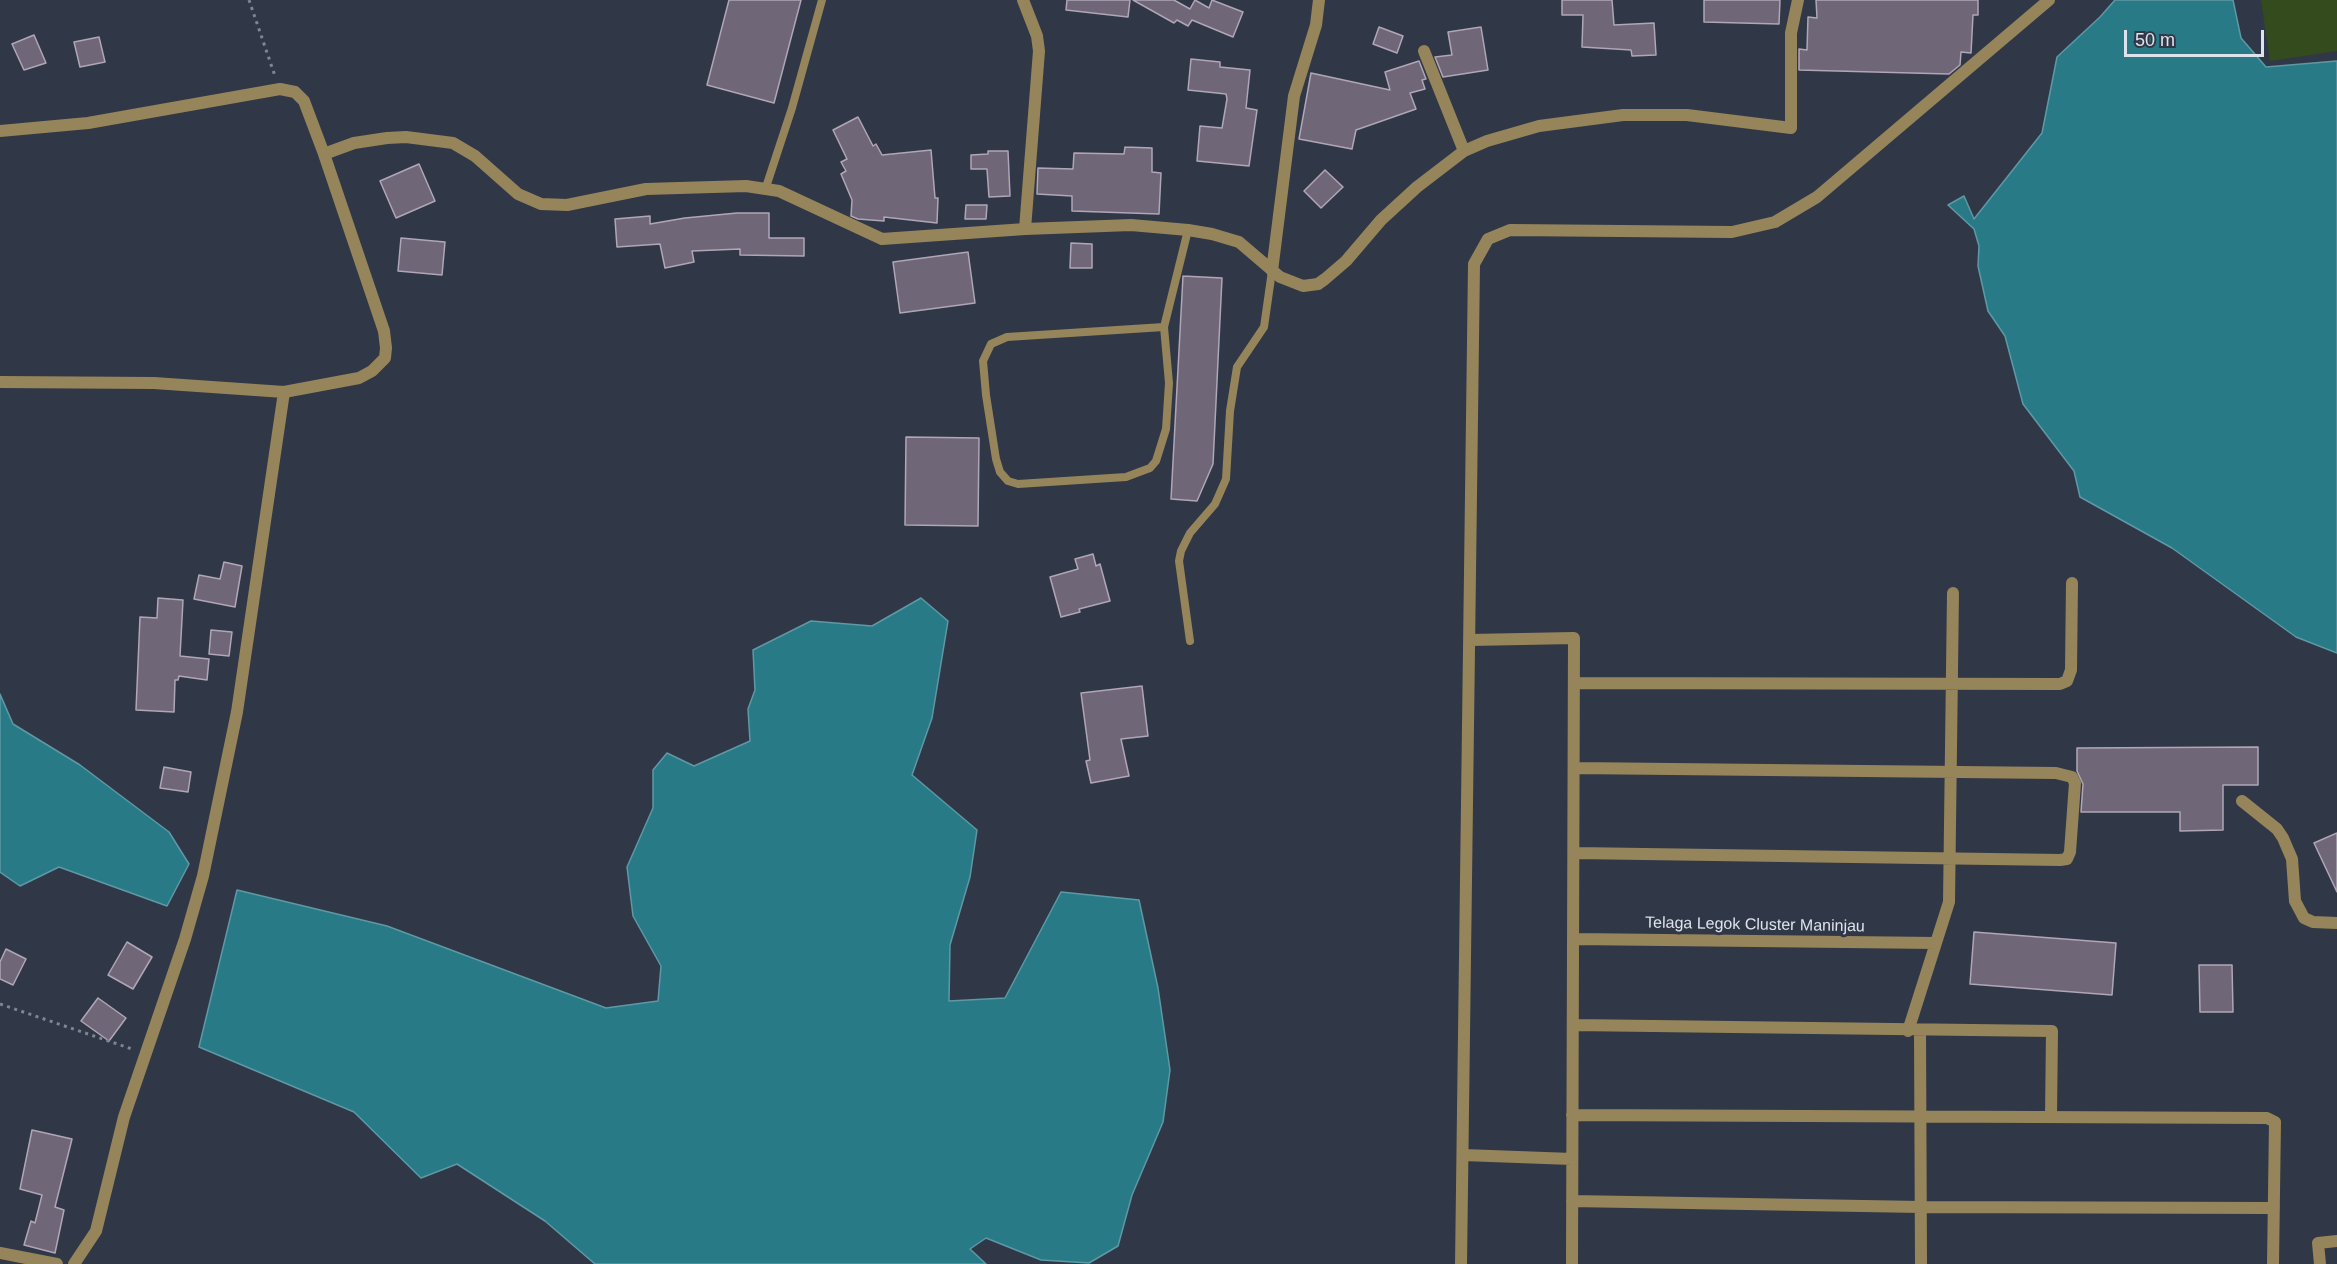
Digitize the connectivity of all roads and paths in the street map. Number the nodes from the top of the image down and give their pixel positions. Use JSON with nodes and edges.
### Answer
{"nodes":[{"id":1,"x":249,"y":0,"type":"edge"},
{"id":2,"x":822,"y":0,"type":"edge"},
{"id":3,"x":1023,"y":0,"type":"edge"},
{"id":4,"x":1319,"y":0,"type":"edge"},
{"id":5,"x":1798,"y":0,"type":"edge"},
{"id":6,"x":2049,"y":0,"type":"edge"},
{"id":7,"x":1424,"y":51,"type":"dead end"},
{"id":8,"x":280,"y":89,"type":"junction"},
{"id":9,"x":0,"y":131,"type":"edge"},
{"id":10,"x":1464,"y":151,"type":"junction"},
{"id":11,"x":324,"y":154,"type":"junction"},
{"id":12,"x":766,"y":187,"type":"junction"},
{"id":13,"x":1025,"y":229,"type":"junction"},
{"id":14,"x":1188,"y":230,"type":"junction"},
{"id":15,"x":1272,"y":271,"type":"junction"},
{"id":16,"x":1164,"y":327,"type":"junction"},
{"id":17,"x":0,"y":382,"type":"edge"},
{"id":18,"x":284,"y":393,"type":"junction"},
{"id":19,"x":2072,"y":583,"type":"dead end"},
{"id":20,"x":1953,"y":593,"type":"dead end"},
{"id":21,"x":1470,"y":640,"type":"junction"},
{"id":22,"x":1190,"y":641,"type":"dead end"},
{"id":23,"x":1952,"y":682,"type":"junction"},
{"id":24,"x":1576,"y":683,"type":"junction"},
{"id":25,"x":1575,"y":768,"type":"junction"},
{"id":26,"x":1951,"y":772,"type":"junction"},
{"id":27,"x":2242,"y":801,"type":"dead end"},
{"id":28,"x":1575,"y":853,"type":"junction"},
{"id":29,"x":1950,"y":858,"type":"junction"},
{"id":30,"x":2337,"y":923,"type":"edge"},
{"id":31,"x":1574,"y":939,"type":"junction"},
{"id":32,"x":1936,"y":943,"type":"junction"},
{"id":33,"x":0,"y":1004,"type":"edge"},
{"id":34,"x":1573,"y":1024,"type":"junction"},
{"id":35,"x":1914,"y":1031,"type":"junction"},
{"id":36,"x":144,"y":1053,"type":"junction"},
{"id":37,"x":1572,"y":1115,"type":"junction"},
{"id":38,"x":1920,"y":1116,"type":"junction"},
{"id":39,"x":2051,"y":1117,"type":"junction"},
{"id":40,"x":1463,"y":1155,"type":"junction"},
{"id":41,"x":1572,"y":1159,"type":"junction"},
{"id":42,"x":1572,"y":1202,"type":"junction"},
{"id":43,"x":1921,"y":1207,"type":"junction"},
{"id":44,"x":2274,"y":1208,"type":"junction"},
{"id":45,"x":2337,"y":1241,"type":"edge"},
{"id":46,"x":0,"y":1253,"type":"edge"},
{"id":47,"x":57,"y":1264,"type":"edge"},
{"id":48,"x":74,"y":1264,"type":"edge"},
{"id":49,"x":1461,"y":1264,"type":"edge"},
{"id":50,"x":1572,"y":1264,"type":"edge"},
{"id":51,"x":1921,"y":1264,"type":"edge"},
{"id":52,"x":2273,"y":1264,"type":"edge"},
{"id":53,"x":2320,"y":1264,"type":"edge"}],
"edges":[{"from":1,"to":8,"type":"path"},
{"from":2,"to":12,"type":"lane"},
{"from":3,"to":13,"type":"street"},
{"from":4,"to":15,"type":"street"},
{"from":5,"to":10,"type":"street"},
{"from":6,"to":21,"type":"street"},
{"from":7,"to":10,"type":"street"},
{"from":8,"to":9,"type":"street"},
{"from":8,"to":11,"type":"street"},
{"from":10,"to":15,"type":"street"},
{"from":11,"to":12,"type":"street"},
{"from":11,"to":18,"type":"street"},
{"from":12,"to":13,"type":"street"},
{"from":13,"to":14,"type":"street"},
{"from":14,"to":15,"type":"street"},
{"from":14,"to":16,"type":"lane"},
{"from":15,"to":22,"type":"lane"},
{"from":16,"to":16,"type":"lane"},
{"from":17,"to":18,"type":"street"},
{"from":18,"to":36,"type":"street"},
{"from":19,"to":23,"type":"street"},
{"from":20,"to":23,"type":"street"},
{"from":21,"to":24,"type":"street"},
{"from":21,"to":40,"type":"street"},
{"from":23,"to":24,"type":"street"},
{"from":23,"to":26,"type":"street"},
{"from":24,"to":25,"type":"street"},
{"from":25,"to":26,"type":"street"},
{"from":25,"to":28,"type":"street"},
{"from":26,"to":29,"type":"street"},
{"from":26,"to":29,"type":"street"},
{"from":27,"to":30,"type":"street"},
{"from":28,"to":29,"type":"street"},
{"from":28,"to":31,"type":"street"},
{"from":29,"to":32,"type":"street"},
{"from":31,"to":32,"type":"street","name":"Telaga Legok Cluster Maninjau"},
{"from":31,"to":34,"type":"street"},
{"from":32,"to":35,"type":"street"},
{"from":33,"to":36,"type":"path"},
{"from":34,"to":35,"type":"street"},
{"from":34,"to":37,"type":"street"},
{"from":35,"to":38,"type":"street"},
{"from":35,"to":39,"type":"street"},
{"from":36,"to":48,"type":"street"},
{"from":37,"to":38,"type":"street"},
{"from":37,"to":41,"type":"street"},
{"from":38,"to":39,"type":"street"},
{"from":38,"to":43,"type":"street"},
{"from":39,"to":44,"type":"street"},
{"from":40,"to":41,"type":"street"},
{"from":40,"to":49,"type":"street"},
{"from":41,"to":42,"type":"street"},
{"from":42,"to":43,"type":"street"},
{"from":42,"to":50,"type":"street"},
{"from":43,"to":44,"type":"street"},
{"from":43,"to":51,"type":"street"},
{"from":44,"to":52,"type":"street"},
{"from":45,"to":53,"type":"street"},
{"from":46,"to":47,"type":"street"}]}
